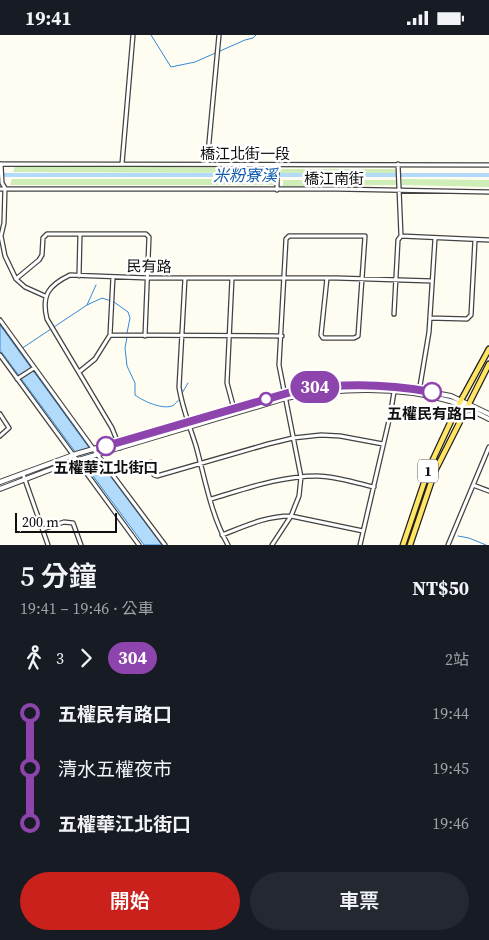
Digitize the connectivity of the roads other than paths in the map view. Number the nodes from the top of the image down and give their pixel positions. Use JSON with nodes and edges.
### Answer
{"nodes":[{"id":1,"x":134,"y":35,"type":"edge"},
{"id":2,"x":219,"y":35,"type":"edge"},
{"id":3,"x":1,"y":164,"type":"edge"},
{"id":4,"x":122,"y":164,"type":"junction"},
{"id":5,"x":207,"y":164,"type":"junction"},
{"id":6,"x":398,"y":165,"type":"junction"},
{"id":7,"x":489,"y":165,"type":"edge"},
{"id":8,"x":277,"y":166,"type":"junction"},
{"id":9,"x":5,"y":188,"type":"junction"},
{"id":10,"x":0,"y":189,"type":"edge"},
{"id":11,"x":277,"y":190,"type":"junction"},
{"id":12,"x":399,"y":190,"type":"junction"},
{"id":13,"x":489,"y":192,"type":"edge"},
{"id":14,"x":80,"y":234,"type":"junction"},
{"id":15,"x":1,"y":236,"type":"edge"},
{"id":16,"x":401,"y":236,"type":"junction"},
{"id":17,"x":435,"y":239,"type":"junction"},
{"id":18,"x":475,"y":240,"type":"junction"},
{"id":19,"x":489,"y":240,"type":"edge"},
{"id":20,"x":79,"y":276,"type":"junction"},
{"id":21,"x":113,"y":277,"type":"junction"},
{"id":22,"x":232,"y":277,"type":"junction"},
{"id":23,"x":148,"y":278,"type":"junction"},
{"id":24,"x":185,"y":278,"type":"junction"},
{"id":25,"x":327,"y":278,"type":"junction"},
{"id":26,"x":16,"y":279,"type":"junction"},
{"id":27,"x":285,"y":279,"type":"junction"},
{"id":28,"x":362,"y":279,"type":"junction"},
{"id":29,"x":396,"y":279,"type":"junction"},
{"id":30,"x":432,"y":281,"type":"junction"},
{"id":31,"x":45,"y":296,"type":"junction"},
{"id":32,"x":394,"y":314,"type":"dead end"},
{"id":33,"x":430,"y":318,"type":"junction"},
{"id":34,"x":0,"y":320,"type":"edge"},
{"id":35,"x":110,"y":335,"type":"junction"},
{"id":36,"x":145,"y":336,"type":"junction"},
{"id":37,"x":230,"y":336,"type":"junction"},
{"id":38,"x":282,"y":336,"type":"junction"},
{"id":39,"x":182,"y":337,"type":"junction"},
{"id":40,"x":489,"y":349,"type":"edge"},
{"id":41,"x":0,"y":355,"type":"edge"},
{"id":42,"x":489,"y":364,"type":"edge"},
{"id":43,"x":34,"y":368,"type":"junction"},
{"id":44,"x":79,"y":373,"type":"junction"},
{"id":45,"x":18,"y":378,"type":"junction"},
{"id":46,"x":390,"y":386,"type":"junction"},
{"id":47,"x":394,"y":392,"type":"junction"},
{"id":48,"x":419,"y":392,"type":"junction"},
{"id":49,"x":285,"y":396,"type":"junction"},
{"id":50,"x":460,"y":402,"type":"junction"},
{"id":51,"x":468,"y":406,"type":"junction"},
{"id":52,"x":234,"y":408,"type":"junction"},
{"id":53,"x":0,"y":414,"type":"edge"},
{"id":54,"x":236,"y":414,"type":"junction"},
{"id":55,"x":489,"y":414,"type":"edge"},
{"id":56,"x":489,"y":419,"type":"edge"},
{"id":57,"x":189,"y":422,"type":"junction"},
{"id":58,"x":190,"y":427,"type":"junction"},
{"id":59,"x":0,"y":436,"type":"edge"},
{"id":60,"x":293,"y":438,"type":"junction"},
{"id":61,"x":117,"y":443,"type":"junction"},
{"id":62,"x":383,"y":444,"type":"junction"},
{"id":63,"x":489,"y":447,"type":"edge"},
{"id":64,"x":120,"y":448,"type":"junction"},
{"id":65,"x":93,"y":450,"type":"junction"},
{"id":66,"x":75,"y":455,"type":"junction"},
{"id":67,"x":96,"y":455,"type":"junction"},
{"id":68,"x":78,"y":460,"type":"junction"},
{"id":69,"x":151,"y":462,"type":"dead end"},
{"id":70,"x":201,"y":464,"type":"junction"},
{"id":71,"x":22,"y":473,"type":"junction"},
{"id":72,"x":301,"y":477,"type":"junction"},
{"id":73,"x":24,"y":478,"type":"junction"},
{"id":74,"x":0,"y":483,"type":"edge"},
{"id":75,"x":473,"y":485,"type":"junction"},
{"id":76,"x":374,"y":487,"type":"junction"},
{"id":77,"x":0,"y":489,"type":"edge"},
{"id":78,"x":489,"y":491,"type":"edge"},
{"id":79,"x":211,"y":499,"type":"junction"},
{"id":80,"x":291,"y":516,"type":"junction"},
{"id":81,"x":42,"y":529,"type":"junction"},
{"id":82,"x":363,"y":531,"type":"junction"},
{"id":83,"x":222,"y":535,"type":"junction"},
{"id":84,"x":274,"y":544,"type":"edge"},
{"id":85,"x":48,"y":545,"type":"edge"},
{"id":86,"x":81,"y":545,"type":"edge"},
{"id":87,"x":139,"y":545,"type":"edge"},
{"id":88,"x":165,"y":545,"type":"edge"},
{"id":89,"x":228,"y":545,"type":"edge"},
{"id":90,"x":360,"y":545,"type":"edge"},
{"id":91,"x":403,"y":545,"type":"edge"},
{"id":92,"x":410,"y":545,"type":"edge"},
{"id":93,"x":448,"y":545,"type":"edge"}],
"edges":[{"from":1,"to":4,"type":"street"},
{"from":2,"to":5,"type":"street"},
{"from":3,"to":4,"type":"street","name":"橋江北街一段"},
{"from":3,"to":9,"type":"street"},
{"from":4,"to":5,"type":"street","name":"橋江北街一段"},
{"from":5,"to":8,"type":"street","name":"橋江北街一段"},
{"from":6,"to":7,"type":"street","name":"橋江北街一段"},
{"from":6,"to":8,"type":"street","name":"橋江北街一段"},
{"from":6,"to":12,"type":"street"},
{"from":8,"to":11,"type":"street"},
{"from":9,"to":10,"type":"street","name":"橋江南街"},
{"from":9,"to":11,"type":"street","name":"橋江南街"},
{"from":9,"to":15,"type":"street"},
{"from":11,"to":12,"type":"street","name":"橋江南街"},
{"from":12,"to":13,"type":"street","name":"橋江南街"},
{"from":12,"to":16,"type":"street"},
{"from":14,"to":20,"type":"street"},
{"from":14,"to":23,"type":"street"},
{"from":14,"to":26,"type":"street"},
{"from":15,"to":26,"type":"street"},
{"from":16,"to":17,"type":"street"},
{"from":16,"to":29,"type":"street"},
{"from":17,"to":18,"type":"street"},
{"from":17,"to":30,"type":"street"},
{"from":18,"to":19,"type":"street"},
{"from":18,"to":33,"type":"street"},
{"from":20,"to":21,"type":"street","name":"民有路"},
{"from":20,"to":31,"type":"street","name":"民有路"},
{"from":21,"to":23,"type":"street","name":"民有路"},
{"from":21,"to":35,"type":"street"},
{"from":22,"to":24,"type":"street","name":"民有路"},
{"from":22,"to":27,"type":"street","name":"民有路"},
{"from":22,"to":37,"type":"street"},
{"from":23,"to":24,"type":"street","name":"民有路"},
{"from":23,"to":36,"type":"street"},
{"from":24,"to":39,"type":"street"},
{"from":25,"to":27,"type":"street","name":"民有路"},
{"from":25,"to":28,"type":"street","name":"民有路"},
{"from":25,"to":28,"type":"street"},
{"from":26,"to":31,"type":"street"},
{"from":27,"to":28,"type":"street"},
{"from":27,"to":38,"type":"street"},
{"from":28,"to":29,"type":"street","name":"民有路"},
{"from":29,"to":30,"type":"street","name":"民有路"},
{"from":29,"to":32,"type":"street"},
{"from":30,"to":33,"type":"street"},
{"from":31,"to":44,"type":"street"},
{"from":33,"to":48,"type":"street"},
{"from":34,"to":43,"type":"street"},
{"from":35,"to":36,"type":"street"},
{"from":35,"to":44,"type":"street"},
{"from":36,"to":39,"type":"street"},
{"from":37,"to":38,"type":"street"},
{"from":37,"to":39,"type":"street"},
{"from":37,"to":52,"type":"street"},
{"from":38,"to":49,"type":"street"},
{"from":39,"to":57,"type":"street"},
{"from":40,"to":50,"type":"main road","number":"1"},
{"from":41,"to":45,"type":"street"},
{"from":42,"to":51,"type":"main road","number":"1"},
{"from":43,"to":45,"type":"street"},
{"from":43,"to":65,"type":"street"},
{"from":44,"to":61,"type":"street"},
{"from":45,"to":66,"type":"street"},
{"from":46,"to":47,"type":"street"},
{"from":46,"to":48,"type":"street"},
{"from":46,"to":49,"type":"street"},
{"from":47,"to":48,"type":"street"},
{"from":47,"to":49,"type":"street"},
{"from":47,"to":62,"type":"street"},
{"from":48,"to":50,"type":"street"},
{"from":49,"to":52,"type":"street"},
{"from":49,"to":54,"type":"street"},
{"from":49,"to":60,"type":"street"},
{"from":50,"to":51,"type":"street"},
{"from":50,"to":91,"type":"main road","number":"1"},
{"from":51,"to":55,"type":"street"},
{"from":51,"to":56,"type":"street"},
{"from":51,"to":92,"type":"main road","number":"1"},
{"from":52,"to":54,"type":"street"},
{"from":52,"to":57,"type":"street"},
{"from":53,"to":59,"type":"street"},
{"from":54,"to":58,"type":"street"},
{"from":57,"to":58,"type":"street"},
{"from":57,"to":61,"type":"street"},
{"from":58,"to":64,"type":"street"},
{"from":58,"to":70,"type":"street"},
{"from":60,"to":62,"type":"street"},
{"from":60,"to":70,"type":"street"},
{"from":60,"to":72,"type":"street"},
{"from":61,"to":64,"type":"street"},
{"from":61,"to":65,"type":"street"},
{"from":62,"to":76,"type":"street"},
{"from":63,"to":75,"type":"street"},
{"from":64,"to":67,"type":"street"},
{"from":65,"to":66,"type":"street"},
{"from":65,"to":67,"type":"street"},
{"from":66,"to":68,"type":"street"},
{"from":66,"to":71,"type":"street"},
{"from":67,"to":68,"type":"street"},
{"from":67,"to":88,"type":"street"},
{"from":68,"to":73,"type":"street"},
{"from":68,"to":87,"type":"street"},
{"from":69,"to":70,"type":"street"},
{"from":70,"to":79,"type":"street"},
{"from":71,"to":73,"type":"street"},
{"from":71,"to":74,"type":"street"},
{"from":72,"to":76,"type":"street"},
{"from":72,"to":79,"type":"street"},
{"from":72,"to":80,"type":"street"},
{"from":73,"to":77,"type":"street"},
{"from":73,"to":81,"type":"street"},
{"from":75,"to":78,"type":"street"},
{"from":75,"to":93,"type":"street"},
{"from":76,"to":82,"type":"street"},
{"from":79,"to":83,"type":"street"},
{"from":80,"to":82,"type":"street"},
{"from":80,"to":83,"type":"street"},
{"from":80,"to":84,"type":"street"},
{"from":81,"to":85,"type":"street"},
{"from":81,"to":86,"type":"street"},
{"from":82,"to":90,"type":"street"},
{"from":83,"to":89,"type":"street"}]}
